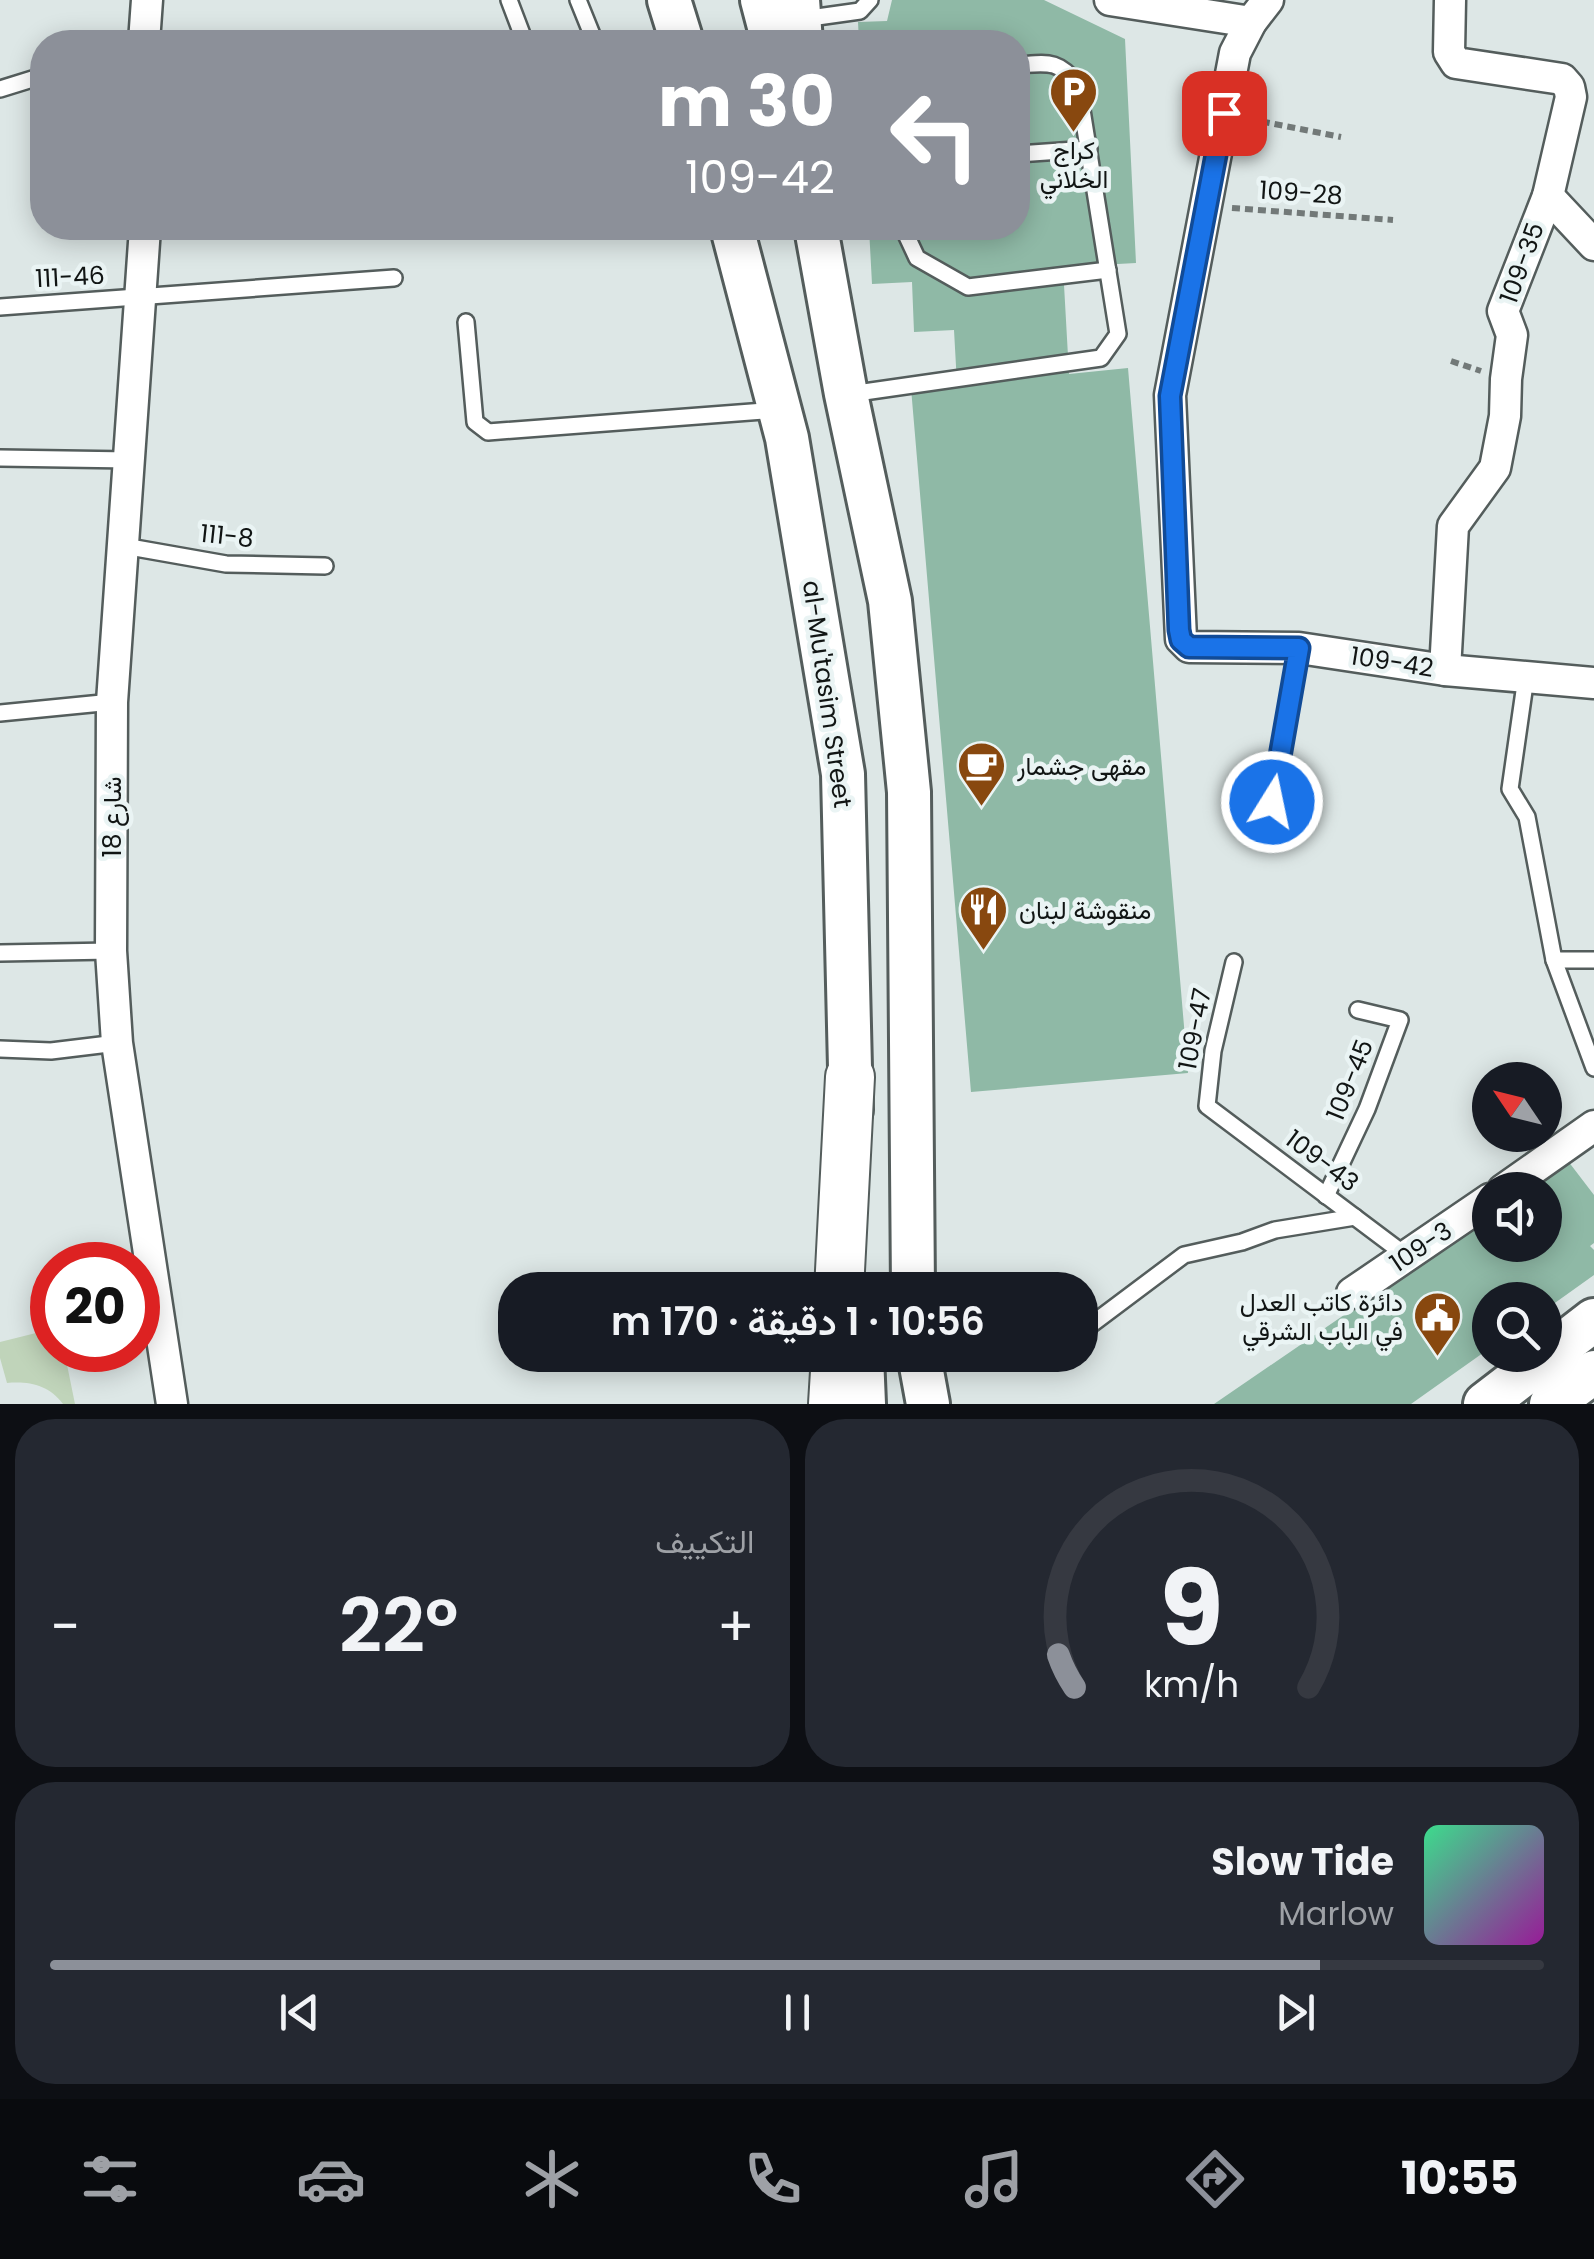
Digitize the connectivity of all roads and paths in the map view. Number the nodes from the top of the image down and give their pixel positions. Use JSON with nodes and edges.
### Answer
{"nodes":[{"id":1,"x":146,"y":0,"type":"edge"},
{"id":2,"x":508,"y":0,"type":"edge"},
{"id":3,"x":578,"y":0,"type":"edge"},
{"id":4,"x":668,"y":0,"type":"edge"},
{"id":5,"x":762,"y":0,"type":"edge"},
{"id":6,"x":870,"y":0,"type":"edge"},
{"id":7,"x":1110,"y":0,"type":"edge"},
{"id":8,"x":1450,"y":0,"type":"edge"},
{"id":9,"x":1260,"y":11,"type":"edge"},
{"id":10,"x":793,"y":26,"type":"edge"},
{"id":11,"x":145,"y":30,"type":"edge"},
{"id":12,"x":520,"y":30,"type":"edge"},
{"id":13,"x":590,"y":30,"type":"edge"},
{"id":14,"x":678,"y":30,"type":"edge"},
{"id":15,"x":1030,"y":64,"type":"edge"},
{"id":16,"x":30,"y":80,"type":"edge"},
{"id":17,"x":0,"y":90,"type":"edge"},
{"id":18,"x":1224,"y":113,"type":"junction"},
{"id":19,"x":1341,"y":137,"type":"dead end"},
{"id":20,"x":1090,"y":149,"type":"junction"},
{"id":21,"x":1030,"y":153,"type":"edge"},
{"id":22,"x":1548,"y":196,"type":"junction"},
{"id":23,"x":1206,"y":206,"type":"junction"},
{"id":24,"x":1393,"y":220,"type":"dead end"},
{"id":25,"x":1591,"y":236,"type":"edge"},
{"id":26,"x":144,"y":240,"type":"edge"},
{"id":27,"x":735,"y":240,"type":"edge"},
{"id":28,"x":818,"y":240,"type":"edge"},
{"id":29,"x":909,"y":240,"type":"edge"},
{"id":30,"x":1108,"y":270,"type":"junction"},
{"id":31,"x":394,"y":278,"type":"dead end"},
{"id":32,"x":142,"y":298,"type":"junction"},
{"id":33,"x":0,"y":307,"type":"edge"},
{"id":34,"x":466,"y":322,"type":"dead end"},
{"id":35,"x":846,"y":394,"type":"junction"},
{"id":36,"x":780,"y":409,"type":"junction"},
{"id":37,"x":0,"y":458,"type":"edge"},
{"id":38,"x":130,"y":460,"type":"junction"},
{"id":39,"x":124,"y":546,"type":"junction"},
{"id":40,"x":325,"y":566,"type":"dead end"},
{"id":41,"x":1299,"y":648,"type":"junction"},
{"id":42,"x":1445,"y":670,"type":"junction"},
{"id":43,"x":1526,"y":677,"type":"junction"},
{"id":44,"x":1594,"y":682,"type":"edge"},
{"id":45,"x":112,"y":702,"type":"junction"},
{"id":46,"x":0,"y":714,"type":"edge"},
{"id":47,"x":1263,"y":816,"type":"dead end"},
{"id":48,"x":112,"y":952,"type":"junction"},
{"id":49,"x":0,"y":953,"type":"edge"},
{"id":50,"x":1554,"y":960,"type":"junction"},
{"id":51,"x":1594,"y":960,"type":"edge"},
{"id":52,"x":1234,"y":962,"type":"dead end"},
{"id":53,"x":1358,"y":1010,"type":"dead end"},
{"id":54,"x":117,"y":1043,"type":"junction"},
{"id":55,"x":0,"y":1049,"type":"edge"},
{"id":56,"x":1594,"y":1068,"type":"edge"},
{"id":57,"x":850,"y":1077,"type":"junction"},
{"id":58,"x":1206,"y":1106,"type":"joint"},
{"id":59,"x":1590,"y":1137,"type":"edge"},
{"id":60,"x":1533,"y":1172,"type":"edge"},
{"id":61,"x":1326,"y":1196,"type":"junction"},
{"id":62,"x":1472,"y":1213,"type":"edge"},
{"id":63,"x":1355,"y":1218,"type":"junction"},
{"id":64,"x":1408,"y":1257,"type":"junction"},
{"id":65,"x":840,"y":1272,"type":"edge"},
{"id":66,"x":858,"y":1272,"type":"edge"},
{"id":67,"x":914,"y":1272,"type":"edge"},
{"id":68,"x":1352,"y":1292,"type":"dead end"},
{"id":69,"x":1098,"y":1320,"type":"edge"},
{"id":70,"x":1594,"y":1320,"type":"edge"},
{"id":71,"x":835,"y":1372,"type":"edge"},
{"id":72,"x":863,"y":1372,"type":"edge"},
{"id":73,"x":922,"y":1372,"type":"edge"},
{"id":74,"x":1594,"y":1372,"type":"edge"},
{"id":75,"x":172,"y":1404,"type":"edge"},
{"id":76,"x":833,"y":1404,"type":"edge"},
{"id":77,"x":864,"y":1404,"type":"edge"},
{"id":78,"x":928,"y":1404,"type":"edge"},
{"id":79,"x":1485,"y":1404,"type":"edge"},
{"id":80,"x":1552,"y":1404,"type":"edge"}],
"edges":[{"from":1,"to":11,"type":"street"},
{"from":2,"to":12,"type":"lane"},
{"from":3,"to":13,"type":"lane"},
{"from":4,"to":14,"type":"main road"},
{"from":5,"to":10,"type":"main road"},
{"from":6,"to":10,"type":"lane"},
{"from":7,"to":9,"type":"street"},
{"from":8,"to":22,"type":"street","name":"109-35"},
{"from":9,"to":18,"type":"street"},
{"from":15,"to":20,"type":"lane"},
{"from":16,"to":17,"type":"lane"},
{"from":18,"to":19,"type":"path"},
{"from":18,"to":23,"type":"street"},
{"from":20,"to":21,"type":"lane"},
{"from":20,"to":30,"type":"lane"},
{"from":22,"to":25,"type":"street"},
{"from":22,"to":42,"type":"street","name":"109-35"},
{"from":23,"to":24,"type":"path","name":"109-28"},
{"from":23,"to":41,"type":"street","name":"109-42"},
{"from":26,"to":32,"type":"street","name":"شارع 18"},
{"from":27,"to":36,"type":"main road","name":"al-Mu'tasim Street"},
{"from":28,"to":35,"type":"main road"},
{"from":29,"to":30,"type":"lane"},
{"from":30,"to":35,"type":"lane"},
{"from":31,"to":32,"type":"lane","name":"111-46"},
{"from":32,"to":33,"type":"lane","name":"111-46"},
{"from":32,"to":38,"type":"street","name":"شارع 18"},
{"from":34,"to":36,"type":"lane"},
{"from":35,"to":67,"type":"main road"},
{"from":36,"to":57,"type":"main road","name":"al-Mu'tasim Street"},
{"from":37,"to":38,"type":"lane"},
{"from":38,"to":39,"type":"street","name":"شارع 18"},
{"from":39,"to":40,"type":"lane","name":"111-8"},
{"from":39,"to":45,"type":"street","name":"شارع 18"},
{"from":41,"to":42,"type":"street","name":"109-42"},
{"from":41,"to":47,"type":"lane"},
{"from":42,"to":43,"type":"street","name":"109-42"},
{"from":43,"to":44,"type":"street","name":"109-42"},
{"from":43,"to":50,"type":"lane"},
{"from":45,"to":46,"type":"lane"},
{"from":45,"to":48,"type":"street","name":"شارع 18"},
{"from":48,"to":49,"type":"lane"},
{"from":48,"to":54,"type":"street","name":"شارع 18"},
{"from":50,"to":51,"type":"lane"},
{"from":50,"to":56,"type":"lane"},
{"from":52,"to":58,"type":"lane","name":"109-47"},
{"from":53,"to":61,"type":"lane","name":"109-45"},
{"from":54,"to":55,"type":"lane"},
{"from":54,"to":75,"type":"street","name":"شارع 18"},
{"from":57,"to":65,"type":"main road"},
{"from":57,"to":66,"type":"main road","name":"al-Mu'tasim Street"},
{"from":58,"to":61,"type":"lane","name":"109-43"},
{"from":59,"to":60,"type":"street"},
{"from":61,"to":63,"type":"lane","name":"109-43"},
{"from":62,"to":64,"type":"street","name":"109-3"},
{"from":63,"to":64,"type":"lane","name":"109-43"},
{"from":63,"to":69,"type":"lane"},
{"from":64,"to":68,"type":"street","name":"109-3"},
{"from":70,"to":79,"type":"main road"},
{"from":71,"to":76,"type":"main road"},
{"from":72,"to":77,"type":"main road"},
{"from":73,"to":78,"type":"main road"},
{"from":74,"to":80,"type":"main road"}]}
